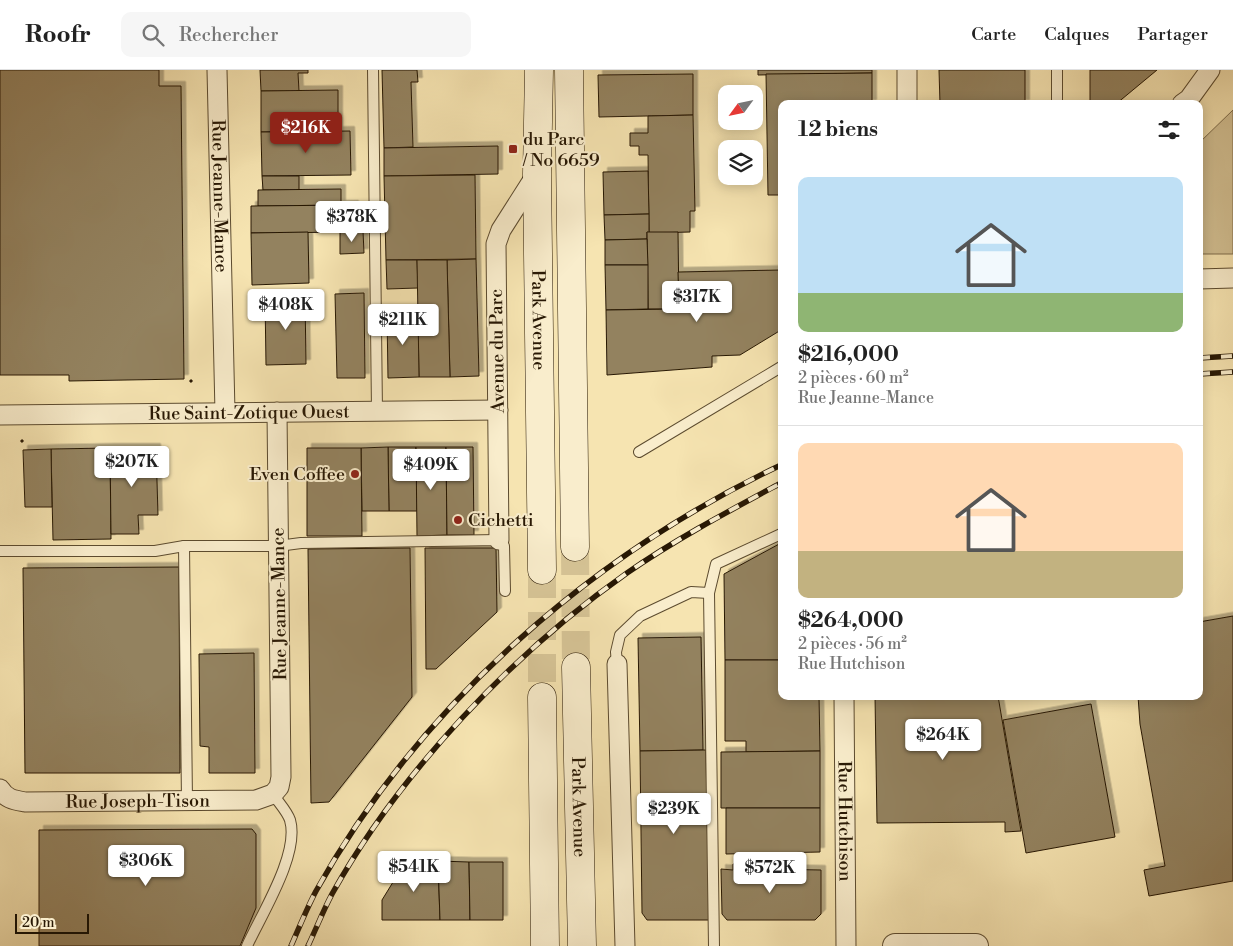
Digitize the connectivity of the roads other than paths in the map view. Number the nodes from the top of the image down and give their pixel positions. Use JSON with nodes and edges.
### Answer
{"nodes":[{"id":1,"x":217,"y":70,"type":"edge"},
{"id":2,"x":373,"y":70,"type":"edge"},
{"id":3,"x":540,"y":70,"type":"edge"},
{"id":4,"x":569,"y":70,"type":"edge"},
{"id":5,"x":907,"y":70,"type":"edge"},
{"id":6,"x":1057,"y":70,"type":"edge"},
{"id":7,"x":1210,"y":70,"type":"edge"},
{"id":8,"x":907,"y":100,"type":"edge"},
{"id":9,"x":1057,"y":100,"type":"edge"},
{"id":10,"x":1188,"y":100,"type":"edge"},
{"id":11,"x":537,"y":174,"type":"junction"},
{"id":12,"x":1233,"y":278,"type":"edge"},
{"id":13,"x":1203,"y":279,"type":"edge"},
{"id":14,"x":778,"y":369,"type":"edge"},
{"id":15,"x":498,"y":410,"type":"junction"},
{"id":16,"x":377,"y":411,"type":"junction"},
{"id":17,"x":225,"y":412,"type":"junction"},
{"id":18,"x":277,"y":412,"type":"junction"},
{"id":19,"x":0,"y":415,"type":"edge"},
{"id":20,"x":639,"y":452,"type":"dead end"},
{"id":21,"x":778,"y":535,"type":"edge"},
{"id":22,"x":499,"y":540,"type":"junction"},
{"id":23,"x":184,"y":546,"type":"junction"},
{"id":24,"x":278,"y":546,"type":"junction"},
{"id":25,"x":575,"y":547,"type":"tunnel mouth"},
{"id":26,"x":0,"y":550,"type":"edge"},
{"id":27,"x":542,"y":570,"type":"tunnel mouth"},
{"id":28,"x":505,"y":591,"type":"dead end"},
{"id":29,"x":709,"y":592,"type":"junction"},
{"id":30,"x":616,"y":664,"type":"joint"},
{"id":31,"x":576,"y":667,"type":"tunnel mouth"},
{"id":32,"x":542,"y":697,"type":"tunnel mouth"},
{"id":33,"x":844,"y":700,"type":"edge"},
{"id":34,"x":2,"y":792,"type":"edge"},
{"id":35,"x":273,"y":794,"type":"junction"},
{"id":36,"x":187,"y":801,"type":"junction"},
{"id":37,"x":247,"y":946,"type":"edge"},
{"id":38,"x":545,"y":946,"type":"edge"},
{"id":39,"x":582,"y":946,"type":"edge"},
{"id":40,"x":625,"y":946,"type":"edge"},
{"id":41,"x":714,"y":946,"type":"edge"},
{"id":42,"x":846,"y":946,"type":"edge"},
{"id":43,"x":895,"y":946,"type":"edge"},
{"id":44,"x":928,"y":946,"type":"edge"},
{"id":45,"x":976,"y":946,"type":"edge"}],
"edges":[{"from":1,"to":17,"type":"street","name":"Rue Jeanne-Mance"},
{"from":2,"to":16,"type":"lane"},
{"from":3,"to":11,"type":"main road","name":"Park Avenue"},
{"from":4,"to":25,"type":"main road","name":"Park Avenue"},
{"from":5,"to":8,"type":"street"},
{"from":6,"to":9,"type":"lane"},
{"from":7,"to":10,"type":"street"},
{"from":11,"to":15,"type":"street","name":"Avenue du Parc"},
{"from":11,"to":27,"type":"main road","name":"Park Avenue"},
{"from":12,"to":13,"type":"street"},
{"from":14,"to":20,"type":"lane"},
{"from":15,"to":16,"type":"street","name":"Rue Saint-Zotique Ouest"},
{"from":15,"to":22,"type":"street","name":"Avenue du Parc"},
{"from":16,"to":18,"type":"street","name":"Rue Saint-Zotique Ouest"},
{"from":17,"to":18,"type":"street","name":"Rue Saint-Zotique Ouest"},
{"from":17,"to":19,"type":"street","name":"Rue Saint-Zotique Ouest"},
{"from":18,"to":24,"type":"street","name":"Rue Jeanne-Mance"},
{"from":21,"to":29,"type":"lane"},
{"from":22,"to":24,"type":"lane"},
{"from":22,"to":28,"type":"lane"},
{"from":23,"to":24,"type":"lane"},
{"from":23,"to":26,"type":"lane"},
{"from":23,"to":36,"type":"lane"},
{"from":24,"to":35,"type":"street","name":"Rue Jeanne-Mance"},
{"from":29,"to":30,"type":"lane"},
{"from":29,"to":41,"type":"lane"},
{"from":30,"to":40,"type":"street"},
{"from":31,"to":39,"type":"main road","name":"Park Avenue"},
{"from":32,"to":38,"type":"main road","name":"Park Avenue"},
{"from":33,"to":42,"type":"street","name":"Rue Hutchison"},
{"from":34,"to":36,"type":"street","name":"Rue Joseph-Tison"},
{"from":35,"to":36,"type":"street","name":"Rue Joseph-Tison"},
{"from":35,"to":37,"type":"lane"},
{"from":43,"to":44,"type":"street"},
{"from":44,"to":45,"type":"street"}]}
